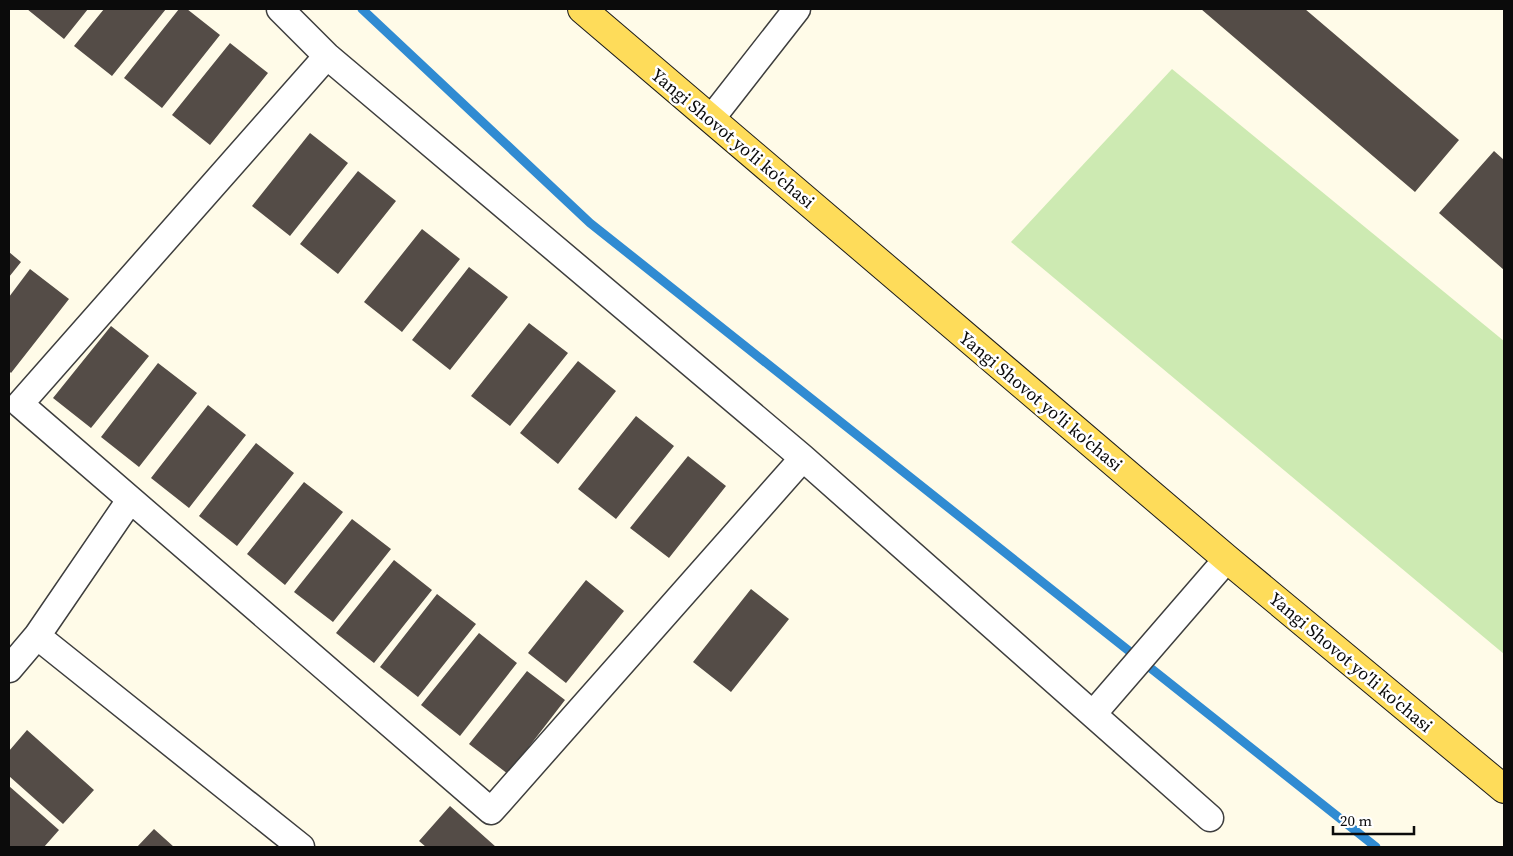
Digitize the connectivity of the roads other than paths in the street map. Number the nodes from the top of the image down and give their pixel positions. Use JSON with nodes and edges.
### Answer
{"nodes":[{"id":1,"x":280,"y":9,"type":"edge"},
{"id":2,"x":582,"y":9,"type":"edge"},
{"id":3,"x":797,"y":9,"type":"edge"},
{"id":4,"x":327,"y":56,"type":"junction"},
{"id":5,"x":711,"y":119,"type":"junction"},
{"id":6,"x":803,"y":458,"type":"junction"},
{"id":7,"x":130,"y":500,"type":"junction"},
{"id":8,"x":1227,"y":559,"type":"junction"},
{"id":9,"x":37,"y":636,"type":"junction"},
{"id":10,"x":9,"y":669,"type":"edge"},
{"id":11,"x":1093,"y":714,"type":"junction"},
{"id":12,"x":1504,"y":789,"type":"edge"},
{"id":13,"x":1210,"y":818,"type":"dead end"},
{"id":14,"x":301,"y":847,"type":"edge"}],
"edges":[{"from":1,"to":4,"type":"street"},
{"from":2,"to":5,"type":"main road","name":"Yangi Shovot yo'li ko'chasi"},
{"from":3,"to":5,"type":"street"},
{"from":4,"to":6,"type":"street"},
{"from":4,"to":7,"type":"street"},
{"from":5,"to":8,"type":"main road","name":"Yangi Shovot yo'li ko'chasi"},
{"from":6,"to":7,"type":"street"},
{"from":6,"to":11,"type":"street"},
{"from":7,"to":9,"type":"street"},
{"from":8,"to":11,"type":"street"},
{"from":8,"to":12,"type":"main road","name":"Yangi Shovot yo'li ko'chasi"},
{"from":9,"to":10,"type":"street"},
{"from":9,"to":14,"type":"street"},
{"from":11,"to":13,"type":"street"}]}
